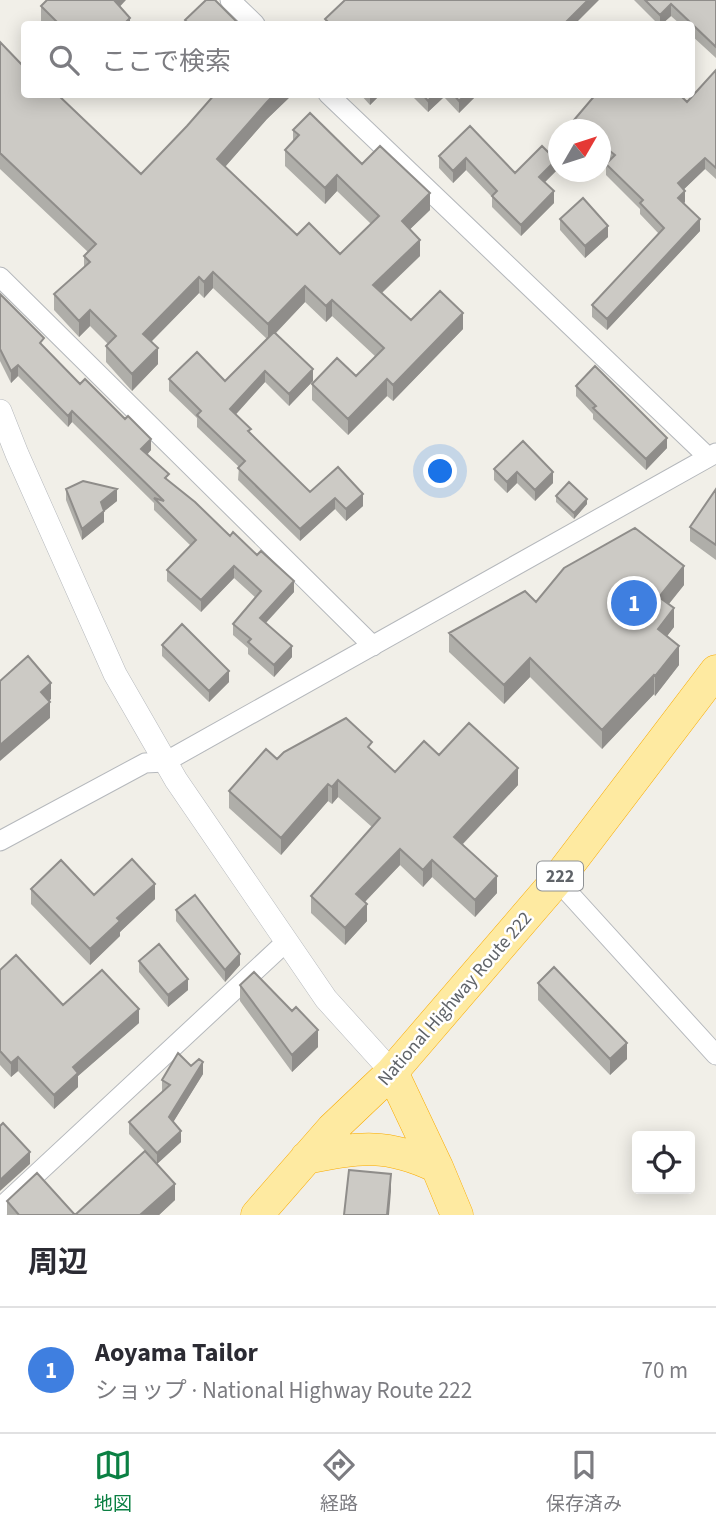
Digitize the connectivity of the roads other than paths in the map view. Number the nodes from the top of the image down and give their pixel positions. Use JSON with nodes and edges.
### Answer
{"nodes":[{"id":1,"x":230,"y":0,"type":"edge"},
{"id":2,"x":252,"y":21,"type":"edge"},
{"id":3,"x":332,"y":98,"type":"edge"},
{"id":4,"x":0,"y":277,"type":"edge"},
{"id":5,"x":0,"y":411,"type":"edge"},
{"id":6,"x":712,"y":455,"type":"edge"},
{"id":7,"x":373,"y":646,"type":"junction"},
{"id":8,"x":716,"y":671,"type":"edge"},
{"id":9,"x":165,"y":762,"type":"junction"},
{"id":10,"x":0,"y":841,"type":"edge"},
{"id":11,"x":557,"y":880,"type":"junction"},
{"id":12,"x":287,"y":941,"type":"junction"},
{"id":13,"x":716,"y":1055,"type":"edge"},
{"id":14,"x":392,"y":1072,"type":"junction"},
{"id":15,"x":306,"y":1158,"type":"junction"},
{"id":16,"x":437,"y":1167,"type":"junction"},
{"id":17,"x":0,"y":1208,"type":"edge"},
{"id":18,"x":257,"y":1215,"type":"edge"},
{"id":19,"x":457,"y":1215,"type":"edge"}],
"edges":[{"from":1,"to":2,"type":"street"},
{"from":3,"to":6,"type":"street"},
{"from":4,"to":7,"type":"street"},
{"from":5,"to":9,"type":"street"},
{"from":6,"to":7,"type":"street"},
{"from":7,"to":9,"type":"street"},
{"from":8,"to":11,"type":"highway","name":"National Highway Route 222","number":"222"},
{"from":9,"to":10,"type":"street"},
{"from":9,"to":12,"type":"street"},
{"from":11,"to":13,"type":"street"},
{"from":11,"to":14,"type":"highway","name":"National Highway Route 222","number":"222"},
{"from":12,"to":14,"type":"street"},
{"from":12,"to":17,"type":"street"},
{"from":14,"to":15,"type":"highway","name":"National Highway Route 222","number":"222"},
{"from":14,"to":16,"type":"highway"},
{"from":15,"to":16,"type":"highway"},
{"from":15,"to":18,"type":"highway","name":"National Highway Route 222","number":"222"},
{"from":16,"to":19,"type":"highway"}]}
